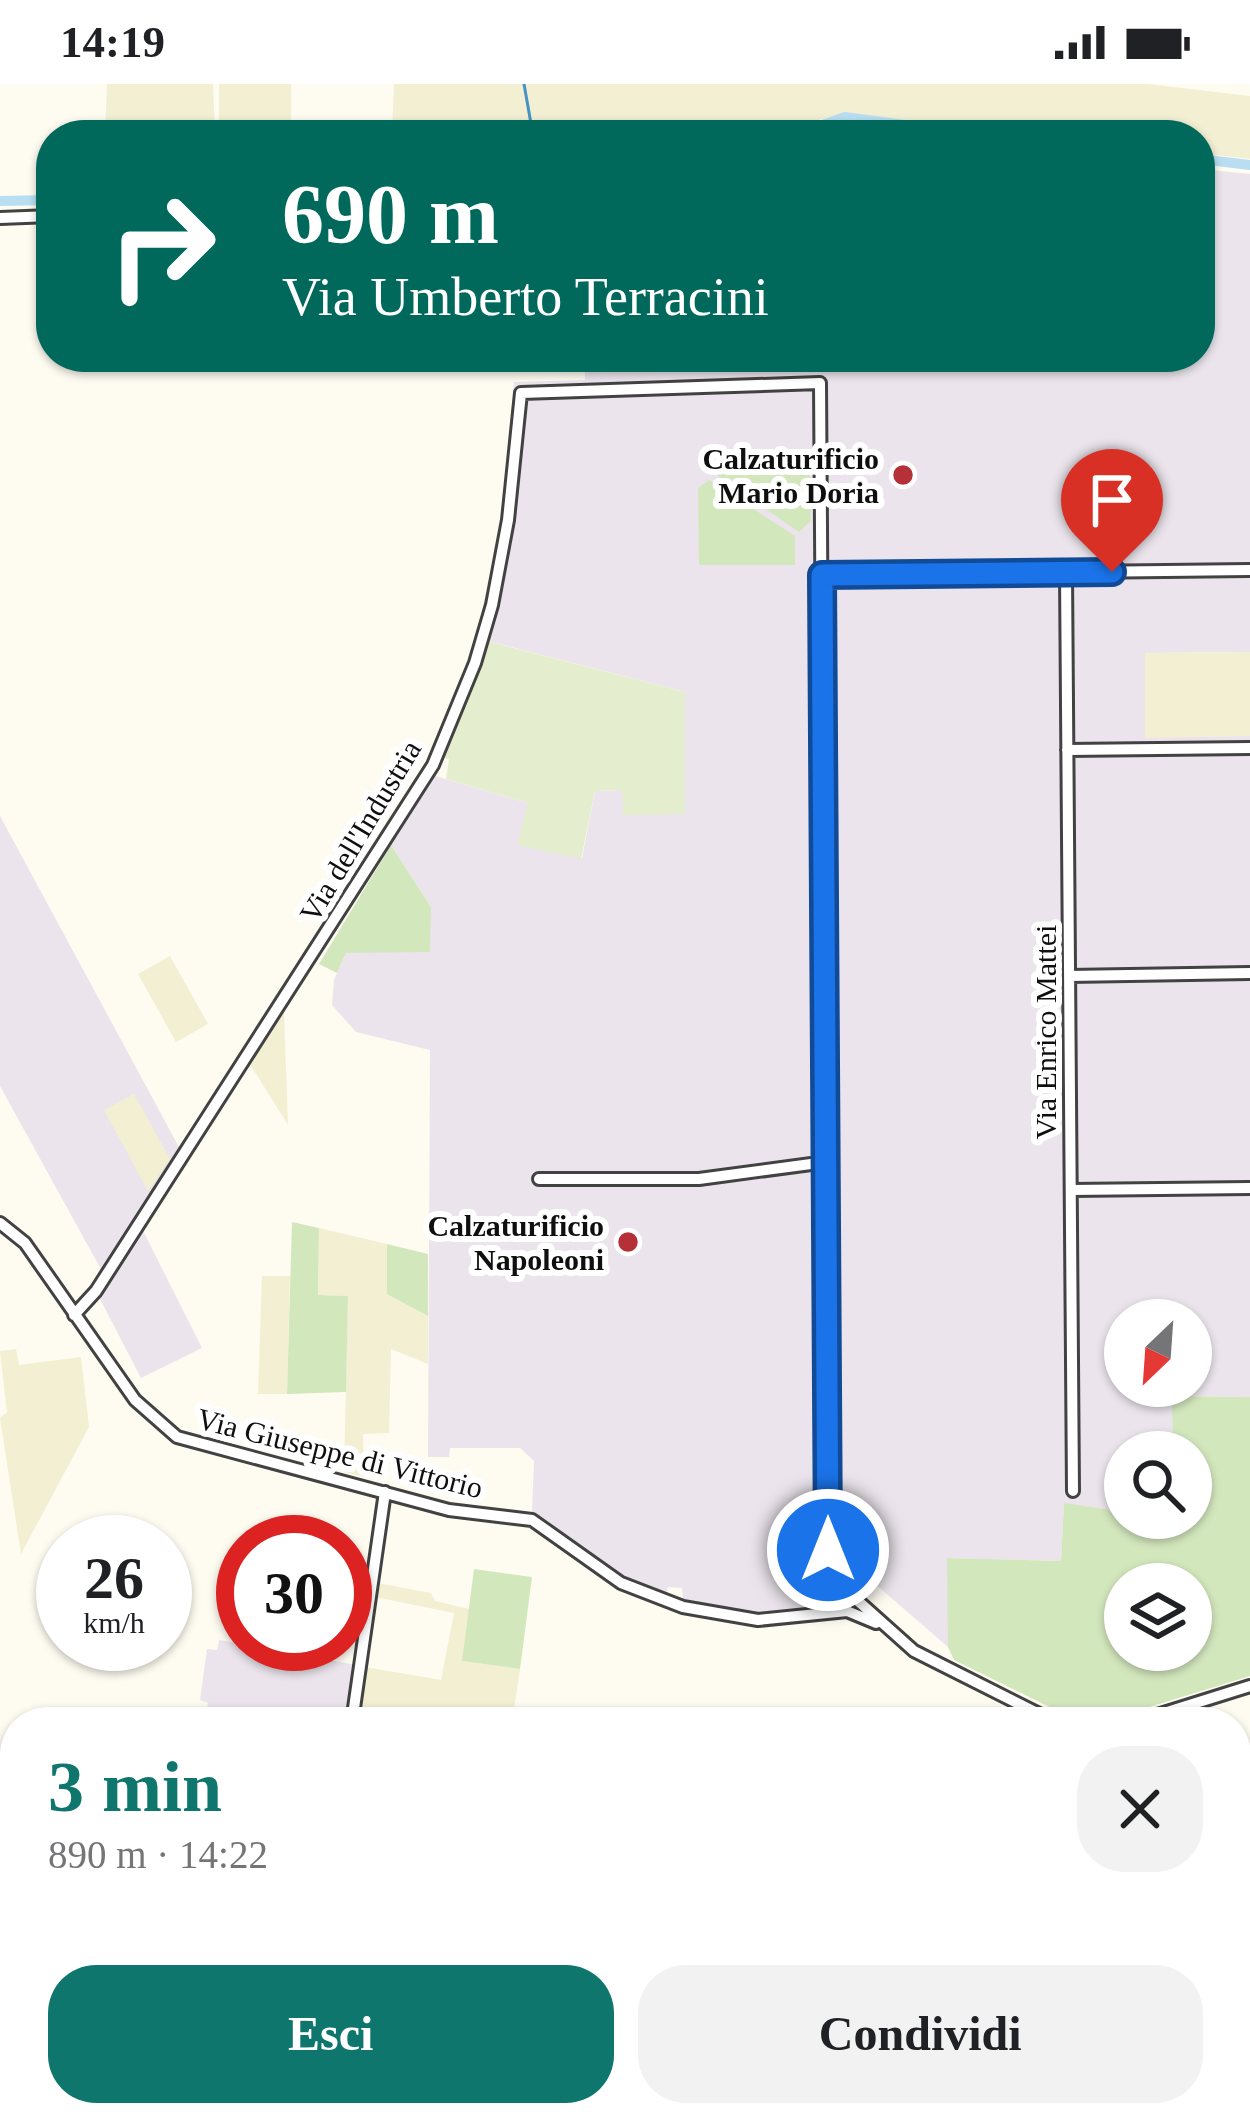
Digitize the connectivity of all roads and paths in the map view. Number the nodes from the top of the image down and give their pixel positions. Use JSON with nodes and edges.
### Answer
{"nodes":[{"id":1,"x":36,"y":217,"type":"edge"},
{"id":2,"x":0,"y":218,"type":"edge"},
{"id":3,"x":1250,"y":570,"type":"edge"},
{"id":4,"x":1066,"y":573,"type":"junction"},
{"id":5,"x":822,"y":575,"type":"junction"},
{"id":6,"x":1250,"y":748,"type":"edge"},
{"id":7,"x":1067,"y":750,"type":"junction"},
{"id":8,"x":1250,"y":973,"type":"edge"},
{"id":9,"x":1069,"y":976,"type":"junction"},
{"id":10,"x":826,"y":1162,"type":"junction"},
{"id":11,"x":539,"y":1179,"type":"dead end"},
{"id":12,"x":1250,"y":1188,"type":"edge"},
{"id":13,"x":1071,"y":1190,"type":"junction"},
{"id":14,"x":0,"y":1223,"type":"edge"},
{"id":15,"x":74,"y":1315,"type":"junction"},
{"id":16,"x":1073,"y":1490,"type":"dead end"},
{"id":17,"x":385,"y":1492,"type":"junction"},
{"id":18,"x":840,"y":1606,"type":"junction"},
{"id":19,"x":1250,"y":1686,"type":"edge"},
{"id":20,"x":354,"y":1707,"type":"edge"},
{"id":21,"x":1024,"y":1707,"type":"edge"},
{"id":22,"x":1183,"y":1707,"type":"edge"}],
"edges":[{"from":1,"to":2,"type":"street"},
{"from":3,"to":4,"type":"street"},
{"from":4,"to":5,"type":"street"},
{"from":4,"to":7,"type":"street","name":"Via Enrico Mattei"},
{"from":5,"to":10,"type":"street"},
{"from":5,"to":15,"type":"street","name":"Via dell'Industria"},
{"from":6,"to":7,"type":"street"},
{"from":7,"to":9,"type":"street","name":"Via Enrico Mattei"},
{"from":8,"to":9,"type":"street"},
{"from":9,"to":13,"type":"street","name":"Via Enrico Mattei"},
{"from":10,"to":11,"type":"street"},
{"from":10,"to":18,"type":"street"},
{"from":12,"to":13,"type":"street"},
{"from":13,"to":16,"type":"street","name":"Via Enrico Mattei"},
{"from":14,"to":15,"type":"street","name":"Via Giuseppe di Vittorio"},
{"from":15,"to":17,"type":"street","name":"Via Giuseppe di Vittorio"},
{"from":17,"to":18,"type":"street","name":"Via Giuseppe di Vittorio"},
{"from":17,"to":20,"type":"street"},
{"from":18,"to":21,"type":"street"},
{"from":19,"to":22,"type":"street"}]}
